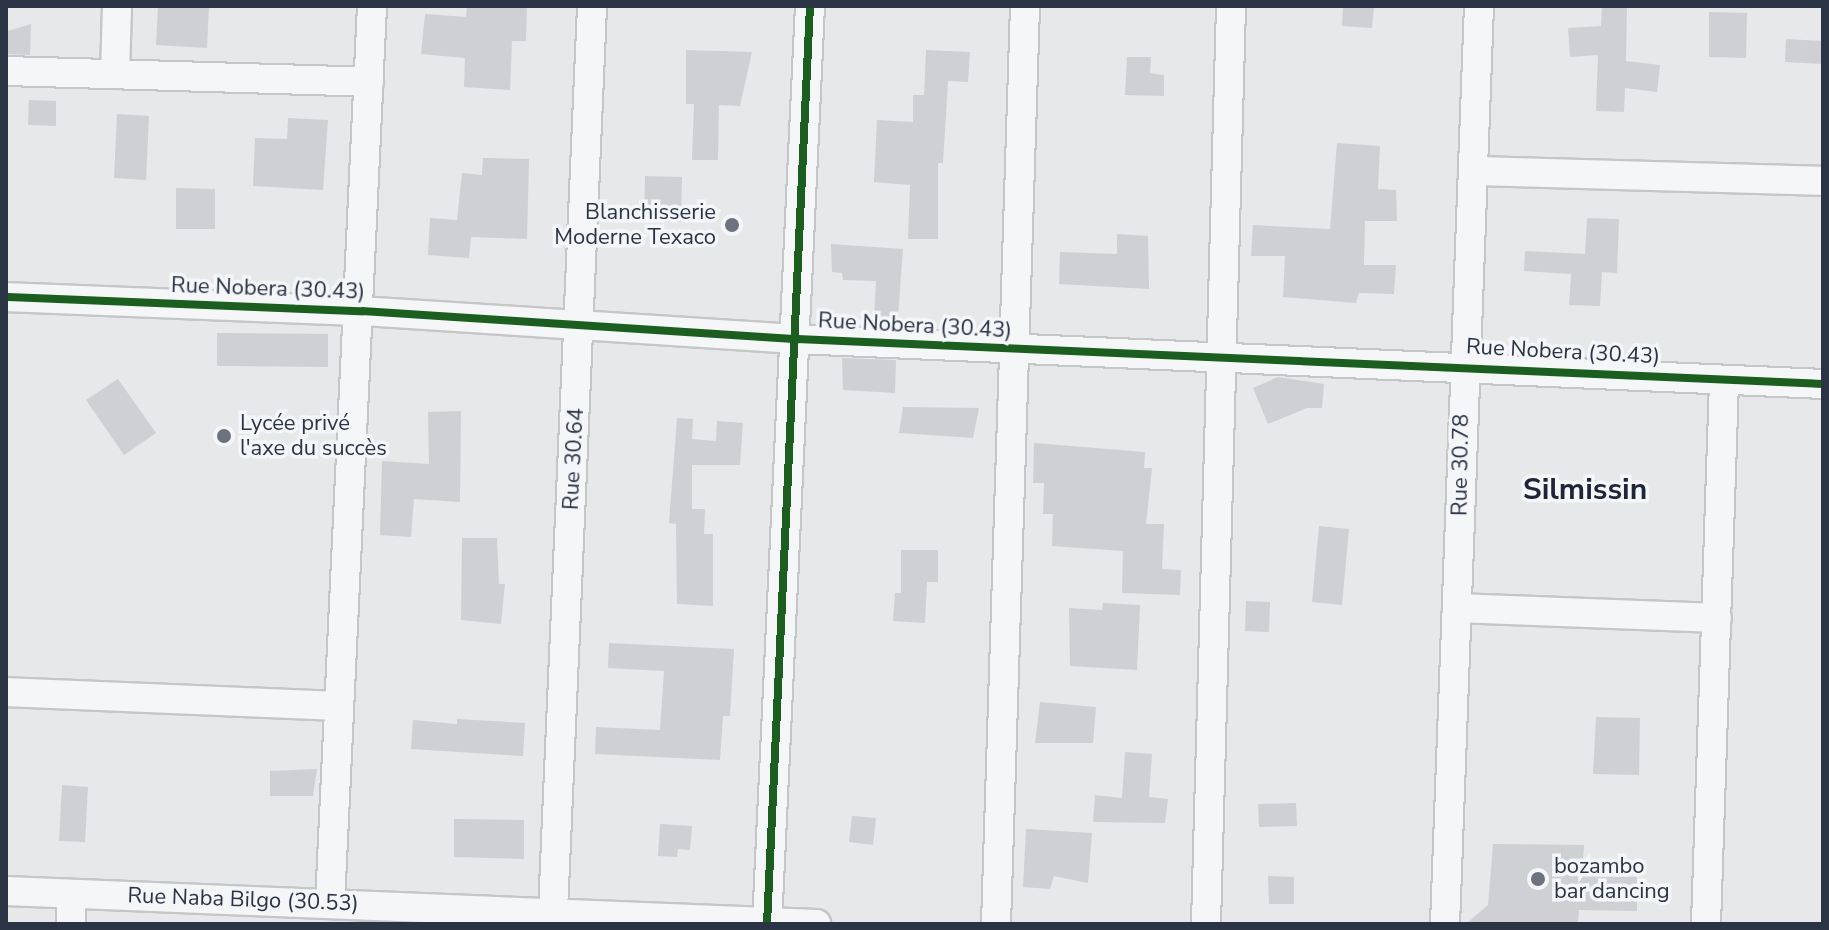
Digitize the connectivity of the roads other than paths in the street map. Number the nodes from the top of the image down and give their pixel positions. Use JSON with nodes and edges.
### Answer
{"nodes":[{"id":1,"x":117,"y":6,"type":"edge"},
{"id":2,"x":372,"y":6,"type":"edge"},
{"id":3,"x":592,"y":6,"type":"edge"},
{"id":4,"x":810,"y":6,"type":"edge"},
{"id":5,"x":1025,"y":6,"type":"edge"},
{"id":6,"x":1231,"y":6,"type":"edge"},
{"id":7,"x":1479,"y":6,"type":"edge"},
{"id":8,"x":6,"y":71,"type":"edge"},
{"id":9,"x":115,"y":74,"type":"junction"},
{"id":10,"x":369,"y":82,"type":"junction"},
{"id":11,"x":1473,"y":171,"type":"junction"},
{"id":12,"x":1823,"y":181,"type":"edge"},
{"id":13,"x":6,"y":297,"type":"edge"},
{"id":14,"x":362,"y":311,"type":"junction"},
{"id":15,"x":580,"y":323,"type":"junction"},
{"id":16,"x":797,"y":339,"type":"junction"},
{"id":17,"x":1015,"y":349,"type":"junction"},
{"id":18,"x":1221,"y":356,"type":"junction"},
{"id":19,"x":1463,"y":364,"type":"junction"},
{"id":20,"x":1724,"y":380,"type":"junction"},
{"id":21,"x":1823,"y":384,"type":"edge"},
{"id":22,"x":1457,"y":608,"type":"junction"},
{"id":23,"x":1717,"y":618,"type":"junction"},
{"id":24,"x":6,"y":692,"type":"edge"},
{"id":25,"x":337,"y":706,"type":"junction"},
{"id":26,"x":6,"y":891,"type":"edge"},
{"id":27,"x":71,"y":894,"type":"junction"},
{"id":28,"x":330,"y":903,"type":"junction"},
{"id":29,"x":553,"y":911,"type":"junction"},
{"id":30,"x":767,"y":922,"type":"edge"},
{"id":31,"x":71,"y":924,"type":"edge"},
{"id":32,"x":816,"y":924,"type":"edge"},
{"id":33,"x":996,"y":924,"type":"edge"},
{"id":34,"x":1206,"y":924,"type":"edge"},
{"id":35,"x":1445,"y":924,"type":"edge"},
{"id":36,"x":1706,"y":924,"type":"edge"}],
"edges":[{"from":1,"to":9,"type":"street"},
{"from":2,"to":10,"type":"street"},
{"from":3,"to":15,"type":"street","name":"Rue 30.64"},
{"from":4,"to":16,"type":"street"},
{"from":5,"to":17,"type":"street"},
{"from":6,"to":18,"type":"street"},
{"from":7,"to":11,"type":"street","name":"Rue 30.78"},
{"from":8,"to":9,"type":"street"},
{"from":9,"to":10,"type":"street"},
{"from":10,"to":14,"type":"street"},
{"from":11,"to":12,"type":"street"},
{"from":11,"to":19,"type":"street","name":"Rue 30.78"},
{"from":13,"to":14,"type":"street","name":"Rue Nobera (30.43)"},
{"from":14,"to":15,"type":"street","name":"Rue Nobera (30.43)"},
{"from":14,"to":25,"type":"street"},
{"from":15,"to":16,"type":"street","name":"Rue Nobera (30.43)"},
{"from":15,"to":29,"type":"street","name":"Rue 30.64"},
{"from":16,"to":17,"type":"street","name":"Rue Nobera (30.43)"},
{"from":16,"to":30,"type":"street"},
{"from":17,"to":18,"type":"street","name":"Rue Nobera (30.43)"},
{"from":17,"to":33,"type":"street"},
{"from":18,"to":19,"type":"street","name":"Rue Nobera (30.43)"},
{"from":18,"to":34,"type":"street"},
{"from":19,"to":20,"type":"street","name":"Rue Nobera (30.43)"},
{"from":19,"to":22,"type":"street","name":"Rue 30.78"},
{"from":20,"to":21,"type":"street","name":"Rue Nobera (30.43)"},
{"from":20,"to":23,"type":"street"},
{"from":22,"to":23,"type":"street"},
{"from":22,"to":35,"type":"street","name":"Rue 30.78"},
{"from":23,"to":36,"type":"street"},
{"from":24,"to":25,"type":"street"},
{"from":25,"to":28,"type":"street"},
{"from":26,"to":27,"type":"street","name":"Rue Naba Bilgo (30.53)"},
{"from":27,"to":28,"type":"street","name":"Rue Naba Bilgo (30.53)"},
{"from":27,"to":31,"type":"street"},
{"from":28,"to":29,"type":"street","name":"Rue Naba Bilgo (30.53)"},
{"from":29,"to":30,"type":"street","name":"Rue Naba Bilgo (30.53)"},
{"from":30,"to":32,"type":"street","name":"Rue Naba Bilgo (30.53)"}]}
